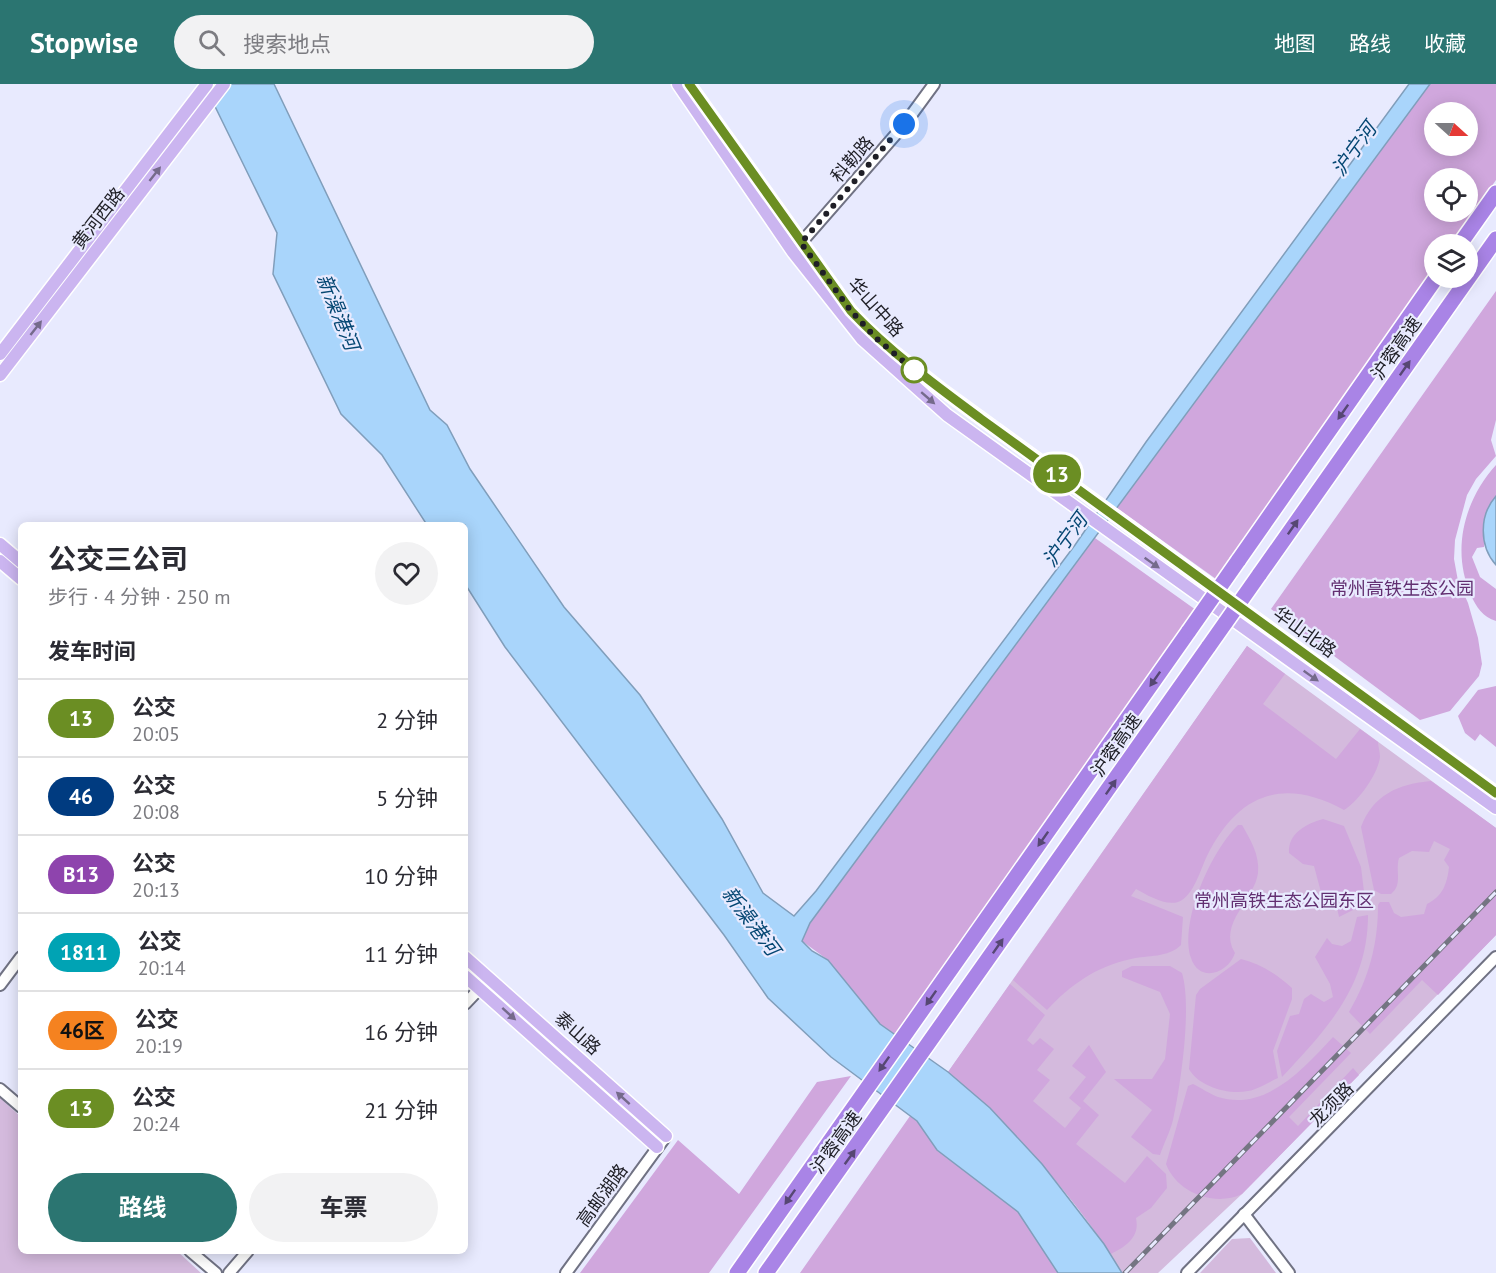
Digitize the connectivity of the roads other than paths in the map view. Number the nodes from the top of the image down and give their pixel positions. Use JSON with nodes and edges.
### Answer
{"nodes":[{"id":1,"x":224,"y":84,"type":"edge"},
{"id":2,"x":678,"y":84,"type":"edge"},
{"id":3,"x":689,"y":84,"type":"edge"},
{"id":4,"x":934,"y":84,"type":"edge"},
{"id":5,"x":205,"y":86,"type":"edge"},
{"id":6,"x":1496,"y":193,"type":"edge"},
{"id":7,"x":1467,"y":234,"type":"edge"},
{"id":8,"x":1496,"y":239,"type":"edge"},
{"id":9,"x":797,"y":248,"type":"junction"},
{"id":10,"x":1429,"y":288,"type":"edge"},
{"id":11,"x":0,"y":354,"type":"edge"},
{"id":12,"x":0,"y":375,"type":"edge"},
{"id":13,"x":1093,"y":500,"type":"joint"},
{"id":14,"x":1082,"y":513,"type":"joint"},
{"id":15,"x":0,"y":544,"type":"edge"},
{"id":16,"x":18,"y":559,"type":"edge"},
{"id":17,"x":0,"y":561,"type":"edge"},
{"id":18,"x":18,"y":576,"type":"edge"},
{"id":19,"x":1496,"y":793,"type":"edge"},
{"id":20,"x":1496,"y":808,"type":"edge"},
{"id":21,"x":1496,"y":957,"type":"edge"},
{"id":22,"x":468,"y":960,"type":"edge"},
{"id":23,"x":18,"y":961,"type":"edge"},
{"id":24,"x":468,"y":979,"type":"edge"},
{"id":25,"x":489,"y":979,"type":"junction"},
{"id":26,"x":0,"y":985,"type":"edge"},
{"id":27,"x":479,"y":988,"type":"junction"},
{"id":28,"x":468,"y":1001,"type":"edge"},
{"id":29,"x":0,"y":1089,"type":"edge"},
{"id":30,"x":18,"y":1104,"type":"edge"},
{"id":31,"x":666,"y":1136,"type":"joint"},
{"id":32,"x":657,"y":1146,"type":"junction"},
{"id":33,"x":1244,"y":1214,"type":"junction"},
{"id":34,"x":194,"y":1254,"type":"edge"},
{"id":35,"x":245,"y":1254,"type":"edge"},
{"id":36,"x":216,"y":1273,"type":"edge"},
{"id":37,"x":229,"y":1273,"type":"edge"},
{"id":38,"x":566,"y":1273,"type":"edge"},
{"id":39,"x":737,"y":1273,"type":"edge"},
{"id":40,"x":766,"y":1273,"type":"edge"},
{"id":41,"x":1187,"y":1273,"type":"edge"},
{"id":42,"x":1289,"y":1273,"type":"edge"}],
"edges":[{"from":12,"to":1,"type":"main road","name":"黄河西路","one_way":true},
{"from":2,"to":9,"type":"main road","name":"华山中路"},
{"from":3,"to":9,"type":"main road","name":"华山中路"},
{"from":4,"to":9,"type":"street","name":"科勒路"},
{"from":5,"to":11,"type":"main road","name":"黄河西路"},
{"from":6,"to":7,"type":"highway"},
{"from":40,"to":8,"type":"highway","name":"沪蓉高速","one_way":true,"bridge":true},
{"from":9,"to":13,"type":"main road","name":"华山中路"},
{"from":9,"to":14,"type":"main road","name":"华山中路","one_way":true},
{"from":10,"to":39,"type":"highway","name":"沪蓉高速","one_way":true,"bridge":true},
{"from":13,"to":19,"type":"main road","name":"华山北路"},
{"from":14,"to":20,"type":"main road","name":"华山北路","one_way":true},
{"from":15,"to":16,"type":"main road"},
{"from":17,"to":18,"type":"main road"},
{"from":21,"to":33,"type":"street","name":"龙须路"},
{"from":22,"to":25,"type":"main road","name":"泰山路"},
{"from":23,"to":26,"type":"street"},
{"from":24,"to":27,"type":"main road","name":"泰山路"},
{"from":25,"to":27,"type":"street"},
{"from":31,"to":25,"type":"main road","name":"泰山路","one_way":true},
{"from":27,"to":28,"type":"street"},
{"from":27,"to":32,"type":"main road","name":"泰山路","one_way":true},
{"from":29,"to":30,"type":"street"},
{"from":31,"to":32,"type":"street","name":"高邮湖路"},
{"from":32,"to":38,"type":"street","name":"高邮湖路"},
{"from":33,"to":41,"type":"street","name":"龙须路"},
{"from":33,"to":42,"type":"street"},
{"from":34,"to":36,"type":"street"},
{"from":35,"to":37,"type":"street"}]}
